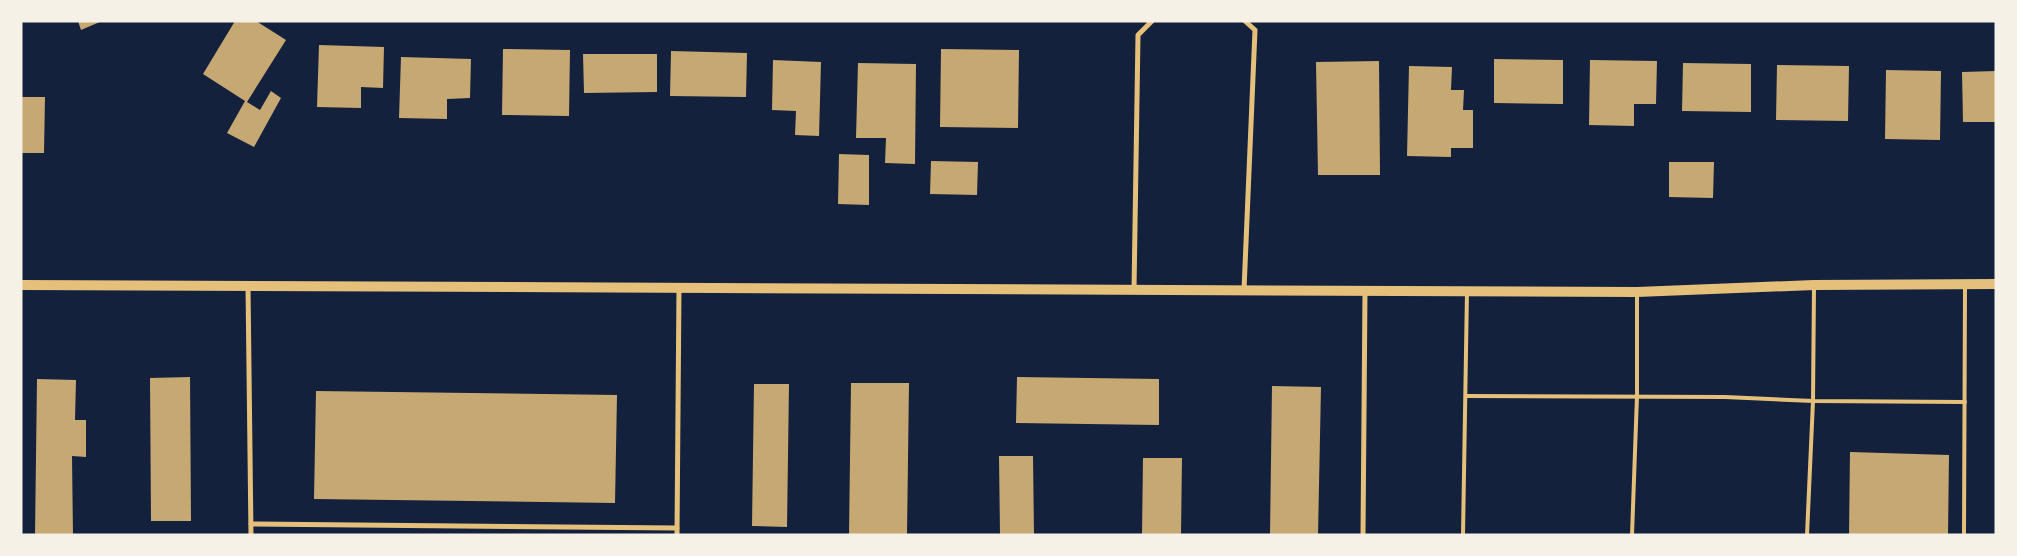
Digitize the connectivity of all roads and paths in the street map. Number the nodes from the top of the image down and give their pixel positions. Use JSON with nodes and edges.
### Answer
{"nodes":[{"id":1,"x":1152,"y":21,"type":"edge"},
{"id":2,"x":1245,"y":21,"type":"edge"},
{"id":3,"x":1965,"y":284,"type":"junction"},
{"id":4,"x":1996,"y":284,"type":"edge"},
{"id":5,"x":21,"y":285,"type":"edge"},
{"id":6,"x":1814,"y":285,"type":"junction"},
{"id":7,"x":248,"y":286,"type":"junction"},
{"id":8,"x":679,"y":288,"type":"junction"},
{"id":9,"x":1134,"y":290,"type":"junction"},
{"id":10,"x":1244,"y":290,"type":"junction"},
{"id":11,"x":1365,"y":291,"type":"junction"},
{"id":12,"x":1467,"y":291,"type":"junction"},
{"id":13,"x":1637,"y":292,"type":"junction"},
{"id":14,"x":1466,"y":396,"type":"junction"},
{"id":15,"x":1637,"y":396,"type":"junction"},
{"id":16,"x":1813,"y":401,"type":"junction"},
{"id":17,"x":1966,"y":402,"type":"junction"},
{"id":18,"x":251,"y":524,"type":"junction"},
{"id":19,"x":677,"y":528,"type":"junction"},
{"id":20,"x":251,"y":535,"type":"edge"},
{"id":21,"x":677,"y":535,"type":"edge"},
{"id":22,"x":1363,"y":535,"type":"edge"},
{"id":23,"x":1463,"y":535,"type":"edge"},
{"id":24,"x":1632,"y":535,"type":"edge"},
{"id":25,"x":1807,"y":535,"type":"edge"},
{"id":26,"x":1964,"y":535,"type":"edge"}],
"edges":[{"from":1,"to":9,"type":"street"},
{"from":2,"to":10,"type":"street"},
{"from":3,"to":4,"type":"main road"},
{"from":3,"to":6,"type":"main road"},
{"from":3,"to":17,"type":"lane"},
{"from":5,"to":7,"type":"main road"},
{"from":6,"to":13,"type":"main road"},
{"from":6,"to":16,"type":"lane"},
{"from":7,"to":8,"type":"main road"},
{"from":7,"to":18,"type":"street"},
{"from":8,"to":9,"type":"main road"},
{"from":8,"to":19,"type":"street"},
{"from":9,"to":10,"type":"main road"},
{"from":10,"to":11,"type":"main road"},
{"from":11,"to":12,"type":"main road"},
{"from":11,"to":22,"type":"street"},
{"from":12,"to":13,"type":"main road"},
{"from":12,"to":14,"type":"lane"},
{"from":13,"to":15,"type":"lane"},
{"from":14,"to":15,"type":"lane"},
{"from":14,"to":23,"type":"lane"},
{"from":15,"to":16,"type":"lane"},
{"from":15,"to":24,"type":"lane"},
{"from":16,"to":17,"type":"lane"},
{"from":16,"to":25,"type":"lane"},
{"from":17,"to":26,"type":"lane"},
{"from":18,"to":19,"type":"street"},
{"from":18,"to":20,"type":"street"},
{"from":19,"to":21,"type":"street"}]}
